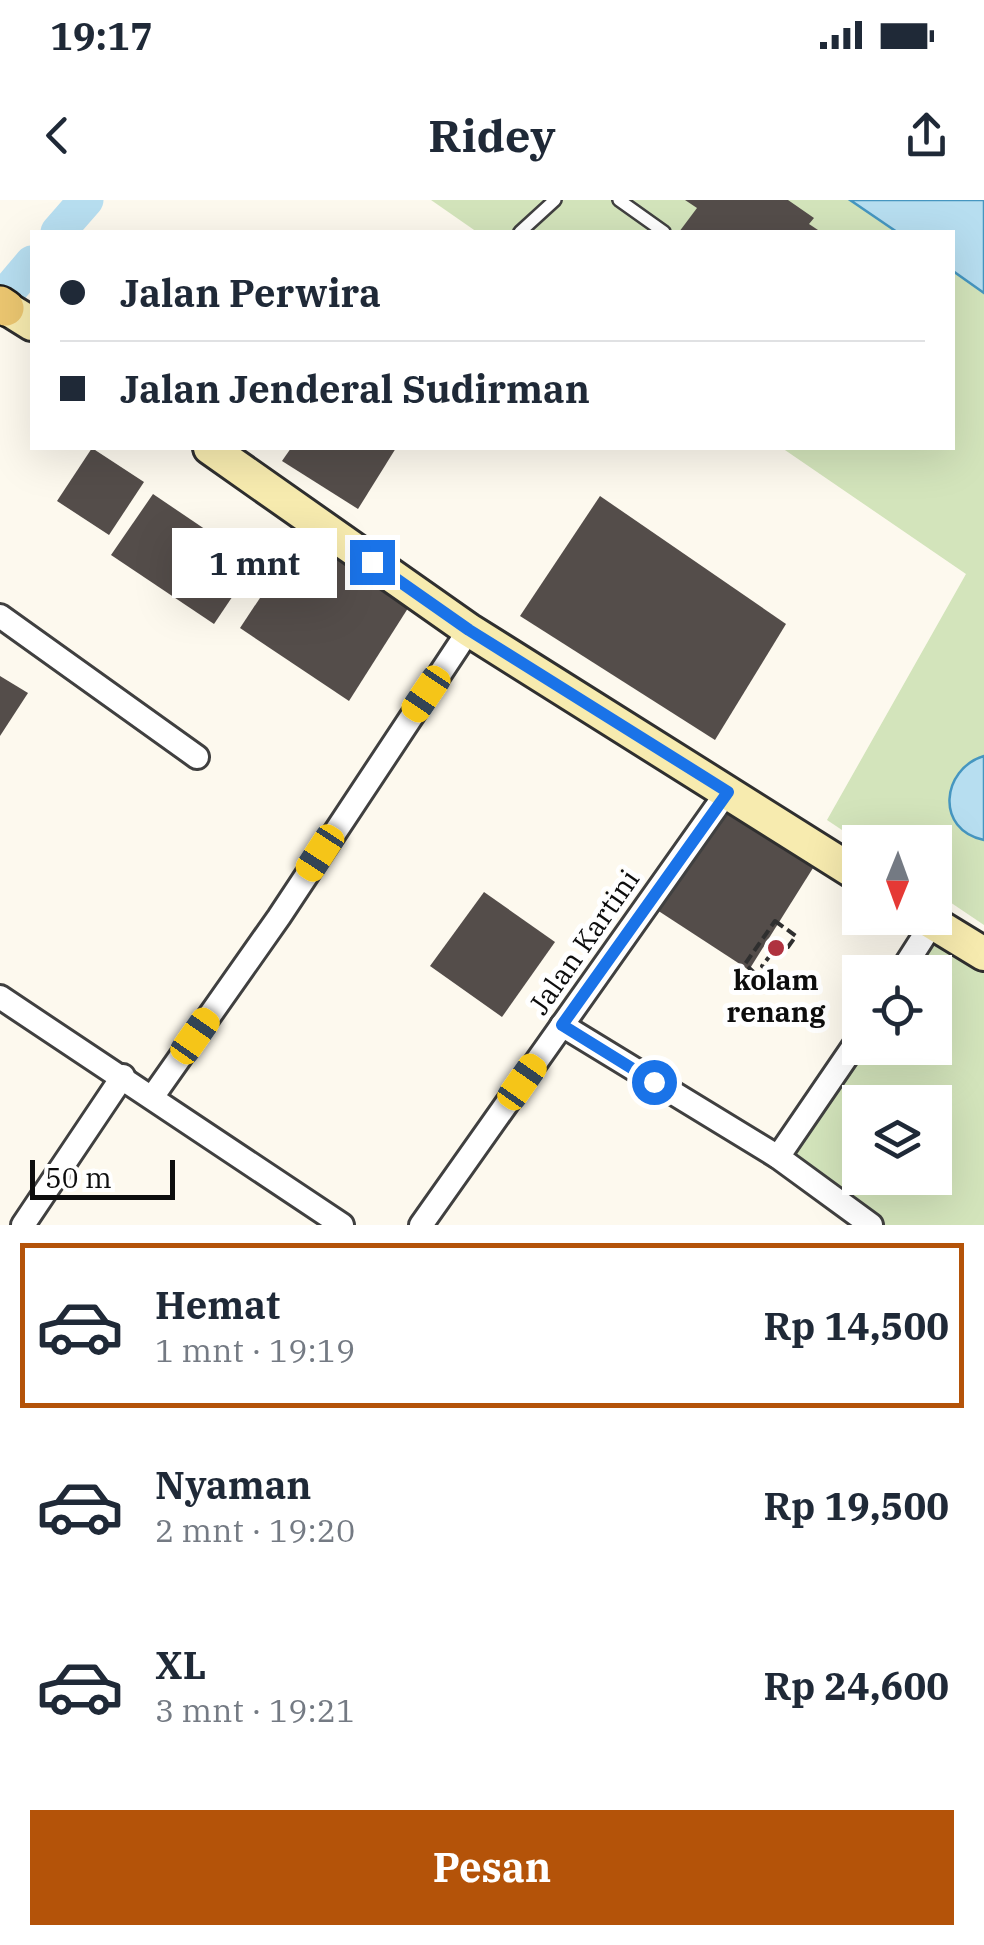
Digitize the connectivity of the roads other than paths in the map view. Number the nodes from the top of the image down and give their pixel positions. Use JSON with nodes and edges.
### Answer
{"nodes":[{"id":1,"x":554,"y":200,"type":"edge"},
{"id":2,"x":619,"y":200,"type":"edge"},
{"id":3,"x":522,"y":230,"type":"edge"},
{"id":4,"x":661,"y":230,"type":"edge"},
{"id":5,"x":213,"y":450,"type":"edge"},
{"id":6,"x":0,"y":616,"type":"edge"},
{"id":7,"x":469,"y":630,"type":"junction"},
{"id":8,"x":198,"y":757,"type":"dead end"},
{"id":9,"x":728,"y":792,"type":"junction"},
{"id":10,"x":842,"y":865,"type":"edge"},
{"id":11,"x":952,"y":934,"type":"edge"},
{"id":12,"x":984,"y":954,"type":"edge"},
{"id":13,"x":0,"y":996,"type":"edge"},
{"id":14,"x":562,"y":1025,"type":"junction"},
{"id":15,"x":842,"y":1064,"type":"edge"},
{"id":16,"x":122,"y":1076,"type":"junction"},
{"id":17,"x":153,"y":1096,"type":"junction"},
{"id":18,"x":778,"y":1158,"type":"junction"},
{"id":19,"x":22,"y":1225,"type":"edge"},
{"id":20,"x":342,"y":1225,"type":"edge"},
{"id":21,"x":421,"y":1225,"type":"edge"},
{"id":22,"x":871,"y":1225,"type":"edge"}],
"edges":[{"from":1,"to":3,"type":"lane"},
{"from":2,"to":4,"type":"lane"},
{"from":5,"to":7,"type":"street"},
{"from":6,"to":8,"type":"street"},
{"from":7,"to":9,"type":"street"},
{"from":7,"to":17,"type":"street"},
{"from":9,"to":10,"type":"street"},
{"from":9,"to":14,"type":"street","name":"Jalan Kartini"},
{"from":11,"to":12,"type":"street"},
{"from":13,"to":16,"type":"street"},
{"from":14,"to":18,"type":"street"},
{"from":14,"to":21,"type":"street","name":"Jalan Kartini"},
{"from":15,"to":18,"type":"street"},
{"from":16,"to":17,"type":"street"},
{"from":16,"to":19,"type":"street"},
{"from":17,"to":20,"type":"street"},
{"from":18,"to":22,"type":"street"}]}
